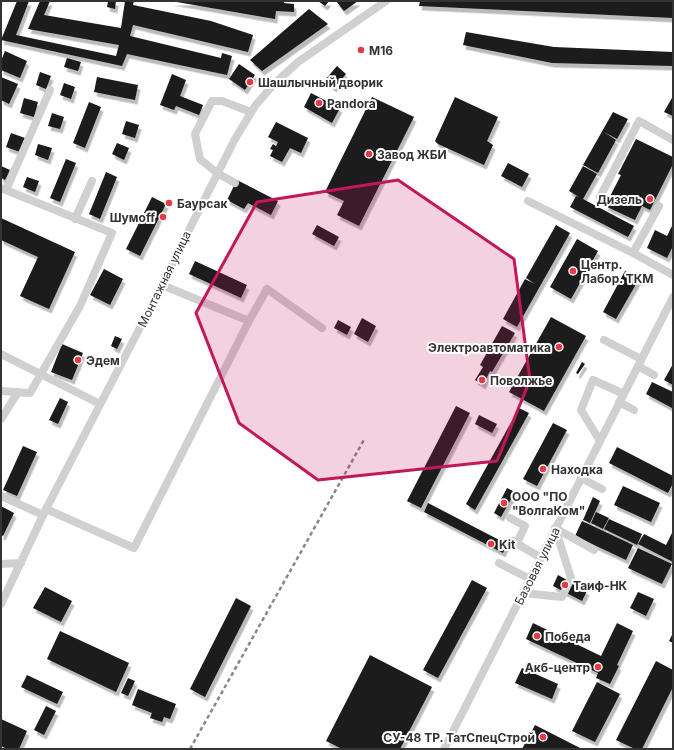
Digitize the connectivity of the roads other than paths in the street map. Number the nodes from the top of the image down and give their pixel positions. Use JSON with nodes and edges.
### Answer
{"nodes":[{"id":1,"x":386,"y":1,"type":"edge"},
{"id":2,"x":50,"y":90,"type":"dead end"},
{"id":3,"x":252,"y":112,"type":"junction"},
{"id":4,"x":673,"y":140,"type":"edge"},
{"id":5,"x":217,"y":173,"type":"junction"},
{"id":6,"x":92,"y":181,"type":"dead end"},
{"id":7,"x":235,"y":183,"type":"dead end"},
{"id":8,"x":3,"y":189,"type":"edge"},
{"id":9,"x":600,"y":197,"type":"dead end"},
{"id":10,"x":528,"y":202,"type":"dead end"},
{"id":11,"x":658,"y":206,"type":"dead end"},
{"id":12,"x":75,"y":219,"type":"junction"},
{"id":13,"x":633,"y":253,"type":"junction"},
{"id":14,"x":673,"y":275,"type":"edge"},
{"id":15,"x":162,"y":286,"type":"junction"},
{"id":16,"x":673,"y":297,"type":"edge"},
{"id":17,"x":249,"y":321,"type":"junction"},
{"id":18,"x":322,"y":328,"type":"dead end"},
{"id":19,"x":604,"y":340,"type":"dead end"},
{"id":20,"x":1,"y":354,"type":"edge"},
{"id":21,"x":640,"y":363,"type":"junction"},
{"id":22,"x":40,"y":374,"type":"junction"},
{"id":23,"x":654,"y":374,"type":"dead end"},
{"id":24,"x":1,"y":391,"type":"edge"},
{"id":25,"x":18,"y":392,"type":"junction"},
{"id":26,"x":624,"y":394,"type":"junction"},
{"id":27,"x":620,"y":402,"type":"junction"},
{"id":28,"x":100,"y":404,"type":"junction"},
{"id":29,"x":634,"y":410,"type":"dead end"},
{"id":30,"x":1,"y":419,"type":"edge"},
{"id":31,"x":600,"y":441,"type":"junction"},
{"id":32,"x":581,"y":478,"type":"junction"},
{"id":33,"x":602,"y":489,"type":"dead end"},
{"id":34,"x":1,"y":496,"type":"edge"},
{"id":35,"x":44,"y":512,"type":"junction"},
{"id":36,"x":510,"y":518,"type":"dead end"},
{"id":37,"x":556,"y":528,"type":"junction"},
{"id":38,"x":594,"y":550,"type":"dead end"},
{"id":39,"x":541,"y":558,"type":"junction"},
{"id":40,"x":21,"y":563,"type":"junction"},
{"id":41,"x":499,"y":563,"type":"dead end"},
{"id":42,"x":1,"y":564,"type":"edge"},
{"id":43,"x":530,"y":579,"type":"junction"},
{"id":44,"x":523,"y":593,"type":"junction"},
{"id":45,"x":1,"y":604,"type":"edge"},
{"id":46,"x":444,"y":749,"type":"edge"}],
"edges":[{"from":1,"to":3,"type":"street","name":"Монтажная улица"},
{"from":2,"to":8,"type":"street"},
{"from":3,"to":5,"type":"street","name":"Монтажная улица"},
{"from":3,"to":5,"type":"street"},
{"from":4,"to":9,"type":"street"},
{"from":5,"to":7,"type":"street"},
{"from":5,"to":15,"type":"street","name":"Монтажная улица"},
{"from":6,"to":12,"type":"street"},
{"from":8,"to":12,"type":"street"},
{"from":10,"to":13,"type":"street"},
{"from":11,"to":13,"type":"street"},
{"from":12,"to":22,"type":"street"},
{"from":13,"to":14,"type":"street"},
{"from":15,"to":17,"type":"street"},
{"from":15,"to":28,"type":"street","name":"Монтажная улица"},
{"from":16,"to":21,"type":"street","name":"Базовая улица"},
{"from":17,"to":18,"type":"street"},
{"from":17,"to":35,"type":"street"},
{"from":19,"to":21,"type":"street"},
{"from":20,"to":22,"type":"street"},
{"from":21,"to":23,"type":"street"},
{"from":21,"to":26,"type":"street","name":"Базовая улица"},
{"from":22,"to":25,"type":"street"},
{"from":22,"to":28,"type":"street"},
{"from":24,"to":25,"type":"street"},
{"from":25,"to":30,"type":"street"},
{"from":26,"to":27,"type":"street","name":"Базовая улица"},
{"from":26,"to":31,"type":"street"},
{"from":27,"to":29,"type":"street"},
{"from":27,"to":31,"type":"street","name":"Базовая улица"},
{"from":28,"to":35,"type":"street","name":"Монтажная улица"},
{"from":31,"to":32,"type":"street","name":"Базовая улица"},
{"from":32,"to":33,"type":"street"},
{"from":32,"to":37,"type":"street","name":"Базовая улица"},
{"from":34,"to":35,"type":"street"},
{"from":35,"to":40,"type":"street","name":"Монтажная улица"},
{"from":36,"to":39,"type":"street"},
{"from":37,"to":38,"type":"street"},
{"from":37,"to":39,"type":"street","name":"Базовая улица"},
{"from":37,"to":44,"type":"street"},
{"from":39,"to":43,"type":"street","name":"Базовая улица"},
{"from":40,"to":42,"type":"street"},
{"from":40,"to":45,"type":"street","name":"Монтажная улица"},
{"from":41,"to":43,"type":"street"},
{"from":43,"to":44,"type":"street","name":"Базовая улица"},
{"from":44,"to":46,"type":"street","name":"Базовая улица"}]}
